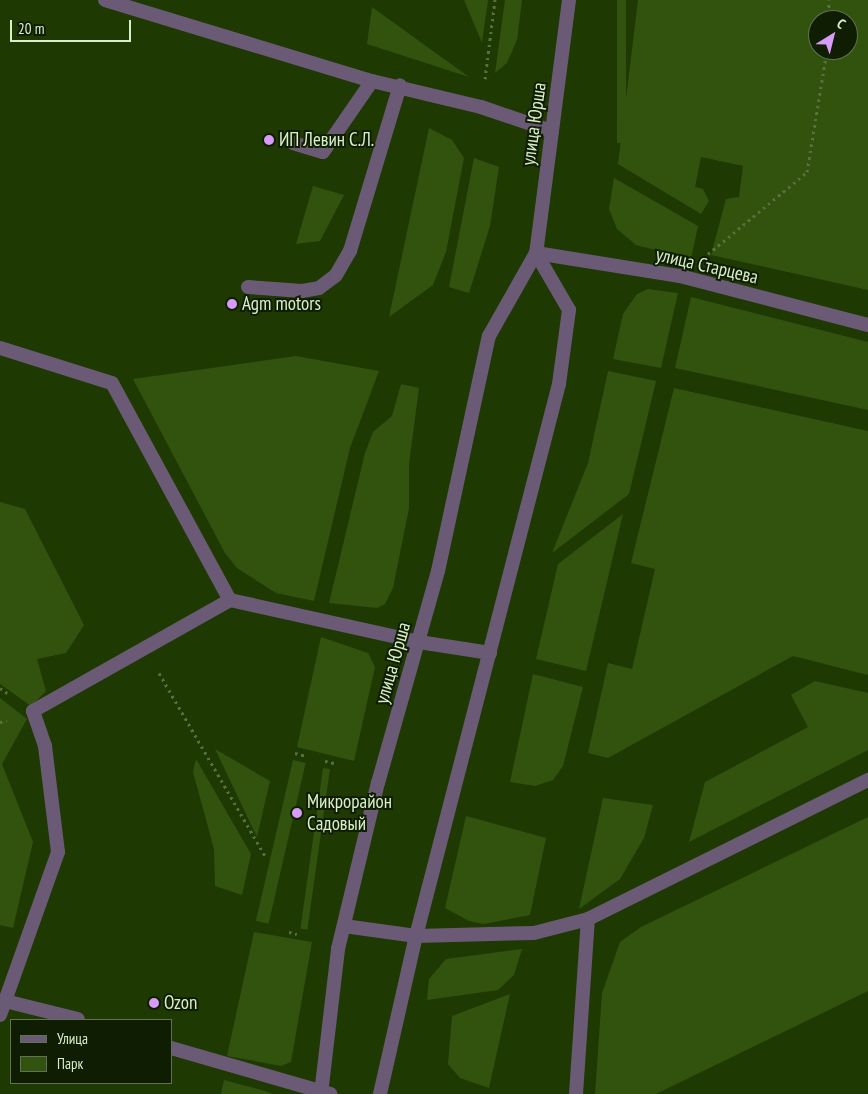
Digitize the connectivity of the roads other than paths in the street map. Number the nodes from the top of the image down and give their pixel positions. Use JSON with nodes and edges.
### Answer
{"nodes":[{"id":1,"x":105,"y":0,"type":"edge"},
{"id":2,"x":569,"y":0,"type":"edge"},
{"id":3,"x":372,"y":80,"type":"junction"},
{"id":4,"x":400,"y":85,"type":"junction"},
{"id":5,"x":552,"y":131,"type":"junction"},
{"id":6,"x":293,"y":143,"type":"dead end"},
{"id":7,"x":536,"y":253,"type":"junction"},
{"id":8,"x":248,"y":287,"type":"dead end"},
{"id":9,"x":868,"y":325,"type":"edge"},
{"id":10,"x":0,"y":348,"type":"edge"},
{"id":11,"x":230,"y":600,"type":"junction"},
{"id":12,"x":419,"y":642,"type":"junction"},
{"id":13,"x":490,"y":653,"type":"junction"},
{"id":14,"x":868,"y":780,"type":"edge"},
{"id":15,"x":588,"y":919,"type":"junction"},
{"id":16,"x":344,"y":926,"type":"junction"},
{"id":17,"x":416,"y":936,"type":"junction"},
{"id":18,"x":5,"y":1001,"type":"junction"},
{"id":19,"x":0,"y":1015,"type":"edge"},
{"id":20,"x":78,"y":1019,"type":"dead end"},
{"id":21,"x":172,"y":1048,"type":"edge"},
{"id":22,"x":324,"y":1093,"type":"edge"},
{"id":23,"x":380,"y":1094,"type":"edge"},
{"id":24,"x":576,"y":1094,"type":"edge"}],
"edges":[{"from":1,"to":3,"type":"street"},
{"from":2,"to":5,"type":"street","name":"улица Юрша"},
{"from":3,"to":4,"type":"street"},
{"from":3,"to":6,"type":"street"},
{"from":4,"to":5,"type":"street"},
{"from":4,"to":8,"type":"street"},
{"from":5,"to":7,"type":"street","name":"улица Юрша"},
{"from":7,"to":9,"type":"street","name":"улица Старцева"},
{"from":7,"to":12,"type":"street","name":"улица Юрша"},
{"from":7,"to":13,"type":"street"},
{"from":10,"to":11,"type":"street"},
{"from":11,"to":12,"type":"street"},
{"from":11,"to":18,"type":"street"},
{"from":12,"to":13,"type":"street"},
{"from":12,"to":16,"type":"street","name":"улица Юрша"},
{"from":13,"to":17,"type":"street"},
{"from":14,"to":15,"type":"street"},
{"from":15,"to":17,"type":"street"},
{"from":15,"to":24,"type":"street"},
{"from":16,"to":17,"type":"street"},
{"from":16,"to":22,"type":"street","name":"улица Юрша"},
{"from":17,"to":23,"type":"street"},
{"from":18,"to":19,"type":"street"},
{"from":18,"to":20,"type":"street"},
{"from":21,"to":22,"type":"street"}]}
